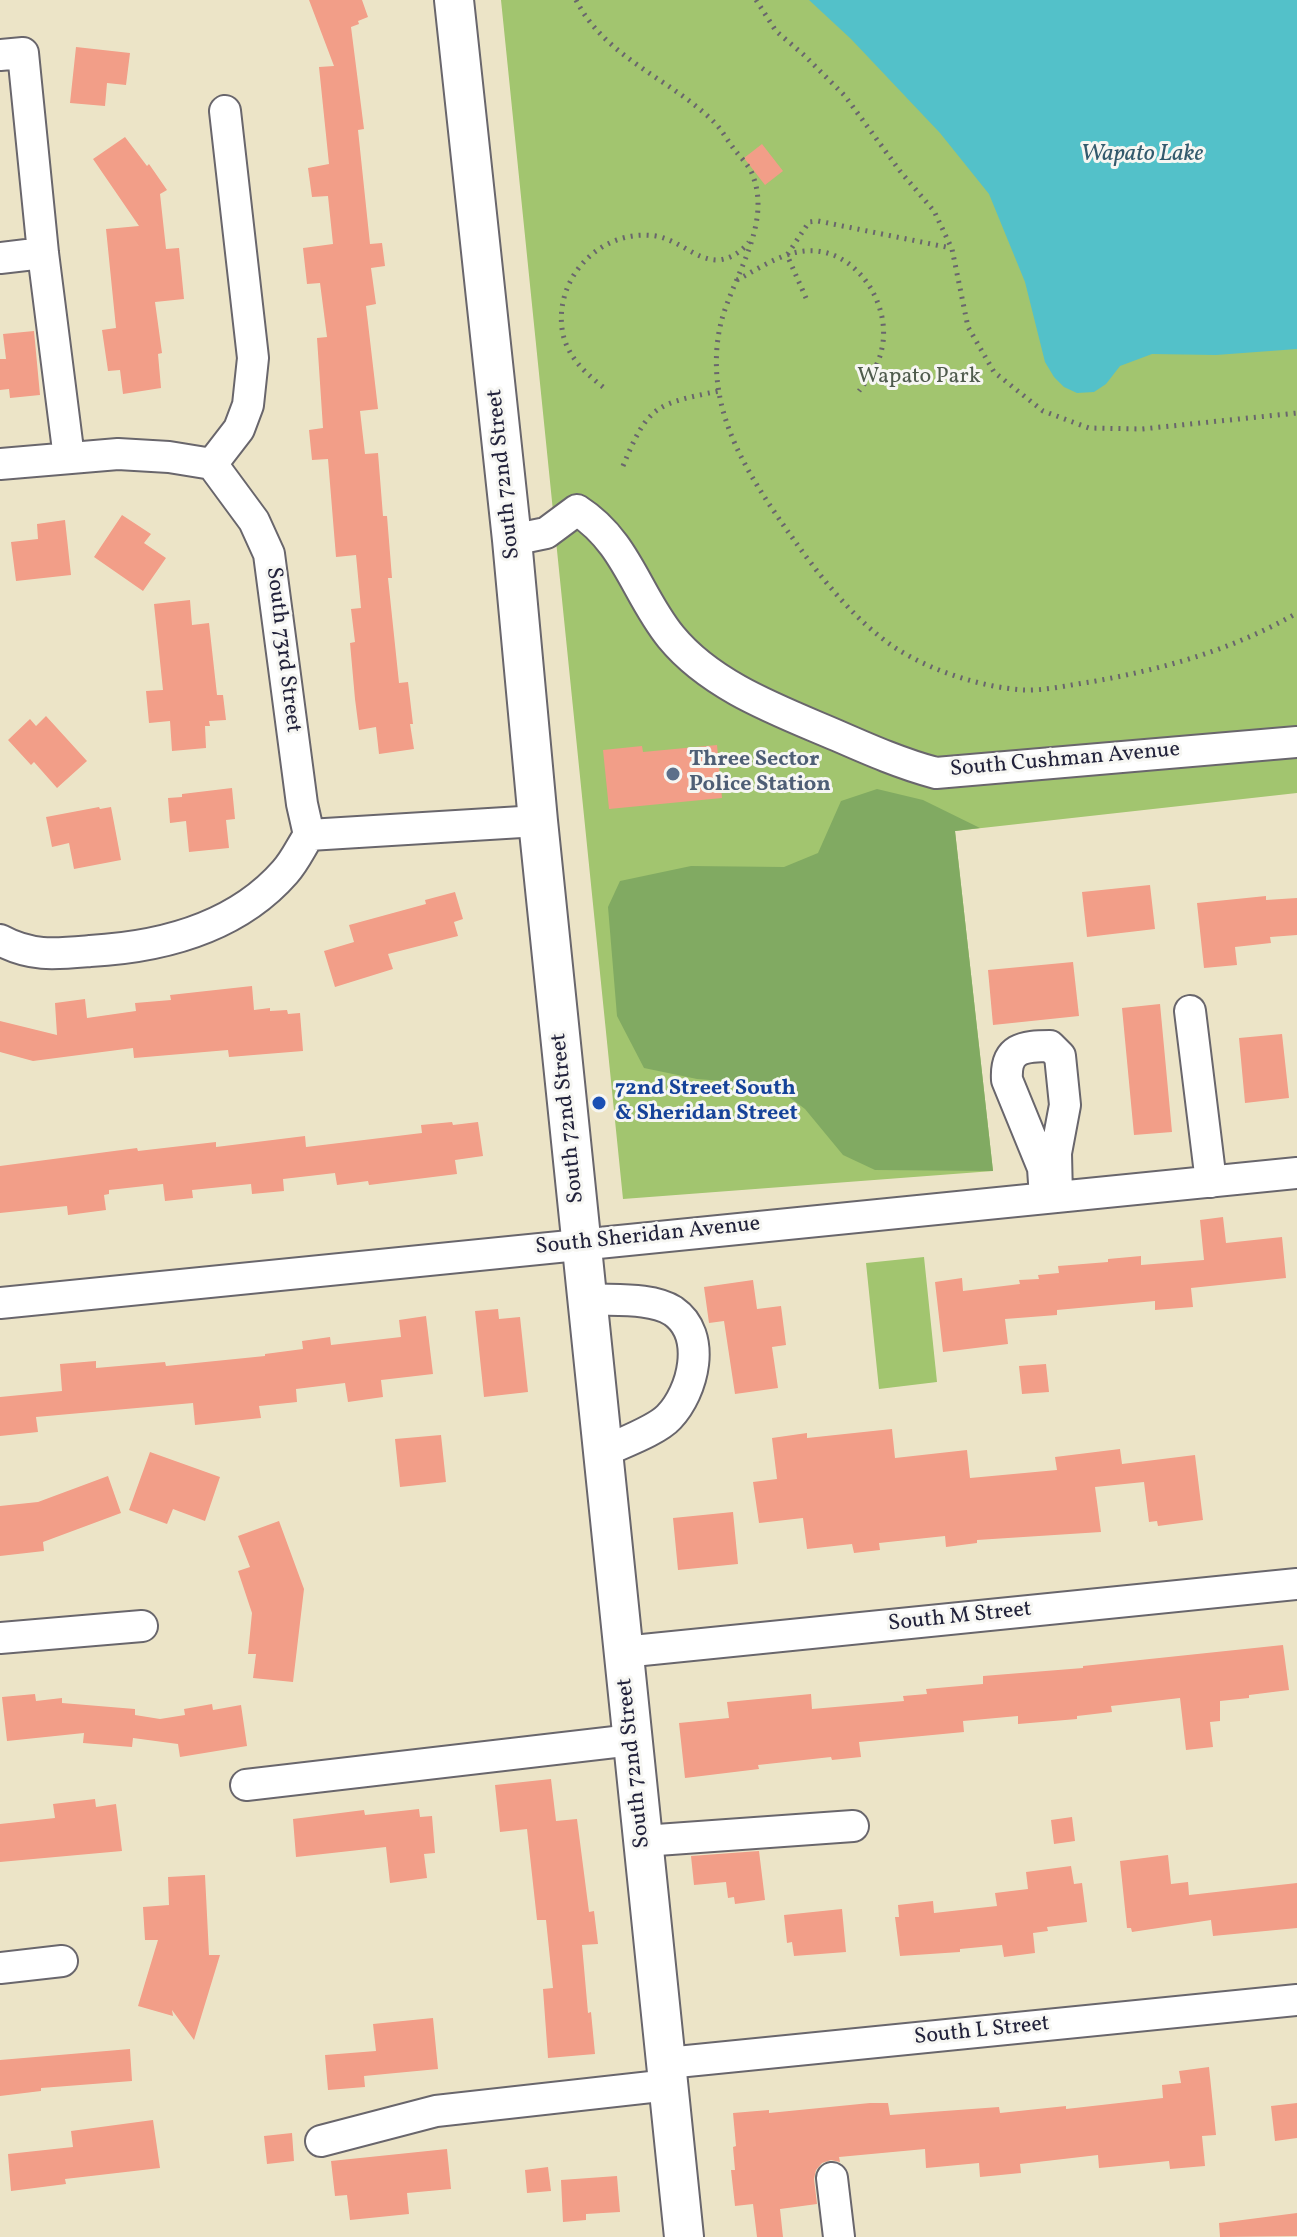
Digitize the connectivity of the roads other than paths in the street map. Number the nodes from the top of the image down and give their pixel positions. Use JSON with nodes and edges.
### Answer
{"nodes":[{"id":1,"x":454,"y":0,"type":"edge"},
{"id":2,"x":11,"y":54,"type":"edge"},
{"id":3,"x":225,"y":111,"type":"dead end"},
{"id":4,"x":43,"y":253,"type":"junction"},
{"id":5,"x":0,"y":258,"type":"edge"},
{"id":6,"x":69,"y":458,"type":"junction"},
{"id":7,"x":0,"y":464,"type":"edge"},
{"id":8,"x":212,"y":464,"type":"junction"},
{"id":9,"x":512,"y":540,"type":"junction"},
{"id":10,"x":1297,"y":742,"type":"edge"},
{"id":11,"x":538,"y":821,"type":"junction"},
{"id":12,"x":309,"y":835,"type":"junction"},
{"id":13,"x":0,"y":940,"type":"edge"},
{"id":14,"x":1190,"y":1011,"type":"dead end"},
{"id":15,"x":1297,"y":1173,"type":"edge"},
{"id":16,"x":1211,"y":1182,"type":"junction"},
{"id":17,"x":582,"y":1244,"type":"junction"},
{"id":18,"x":587,"y":1299,"type":"junction"},
{"id":19,"x":0,"y":1303,"type":"edge"},
{"id":20,"x":603,"y":1452,"type":"junction"},
{"id":21,"x":1297,"y":1584,"type":"edge"},
{"id":22,"x":142,"y":1626,"type":"dead end"},
{"id":23,"x":0,"y":1638,"type":"edge"},
{"id":24,"x":623,"y":1652,"type":"junction"},
{"id":25,"x":632,"y":1740,"type":"junction"},
{"id":26,"x":246,"y":1785,"type":"dead end"},
{"id":27,"x":853,"y":1826,"type":"dead end"},
{"id":28,"x":643,"y":1841,"type":"junction"},
{"id":29,"x":62,"y":1961,"type":"dead end"},
{"id":30,"x":0,"y":1968,"type":"edge"},
{"id":31,"x":1297,"y":2000,"type":"edge"},
{"id":32,"x":668,"y":2074,"type":"junction"},
{"id":33,"x":321,"y":2141,"type":"dead end"},
{"id":34,"x":832,"y":2178,"type":"dead end"},
{"id":35,"x":684,"y":2237,"type":"edge"},
{"id":36,"x":839,"y":2237,"type":"edge"}],
"edges":[{"from":1,"to":9,"type":"main road","name":"South 72nd Street"},
{"from":2,"to":4,"type":"street"},
{"from":3,"to":8,"type":"street"},
{"from":4,"to":5,"type":"street"},
{"from":4,"to":6,"type":"street"},
{"from":6,"to":7,"type":"street"},
{"from":6,"to":8,"type":"street"},
{"from":8,"to":12,"type":"street","name":"South 73rd Street"},
{"from":9,"to":10,"type":"street","name":"South Cushman Avenue"},
{"from":9,"to":11,"type":"main road","name":"South 72nd Street"},
{"from":11,"to":12,"type":"street"},
{"from":11,"to":17,"type":"main road","name":"South 72nd Street"},
{"from":12,"to":13,"type":"street"},
{"from":14,"to":16,"type":"street"},
{"from":15,"to":16,"type":"street","name":"South Sheridan Avenue"},
{"from":16,"to":17,"type":"street","name":"South Sheridan Avenue"},
{"from":17,"to":18,"type":"main road","name":"South 72nd Street"},
{"from":17,"to":19,"type":"street","name":"South Sheridan Avenue"},
{"from":18,"to":20,"type":"main road","name":"South 72nd Street"},
{"from":18,"to":20,"type":"street"},
{"from":20,"to":24,"type":"main road","name":"South 72nd Street"},
{"from":21,"to":24,"type":"street","name":"South M Street"},
{"from":22,"to":23,"type":"street"},
{"from":24,"to":25,"type":"main road","name":"South 72nd Street"},
{"from":25,"to":26,"type":"street"},
{"from":25,"to":28,"type":"main road","name":"South 72nd Street"},
{"from":27,"to":28,"type":"street"},
{"from":28,"to":32,"type":"main road","name":"South 72nd Street"},
{"from":29,"to":30,"type":"street"},
{"from":31,"to":32,"type":"street","name":"South L Street"},
{"from":32,"to":33,"type":"street","name":"South L Street"},
{"from":32,"to":35,"type":"main road","name":"South 72nd Street"},
{"from":34,"to":36,"type":"street"}]}
